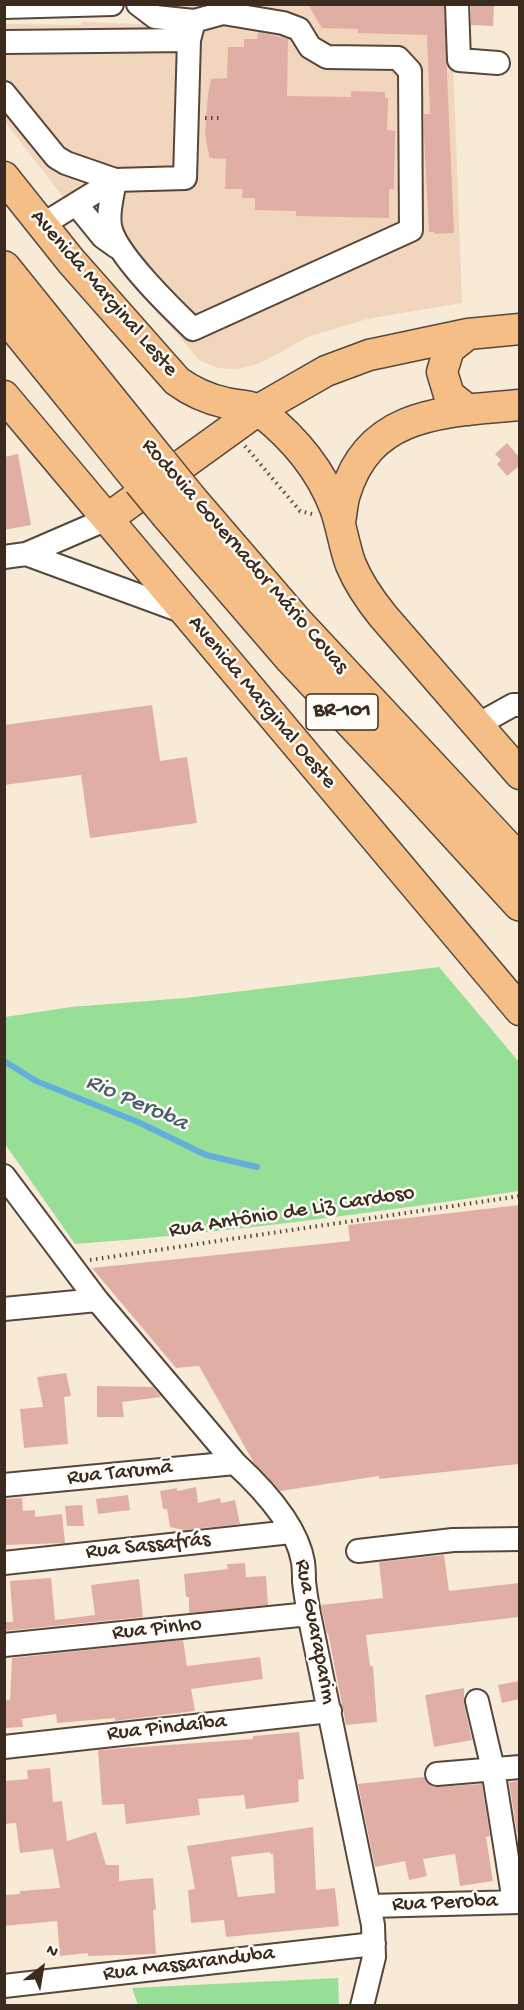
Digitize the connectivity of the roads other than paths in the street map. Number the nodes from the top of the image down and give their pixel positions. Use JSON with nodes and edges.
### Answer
{"nodes":[{"id":1,"x":112,"y":4,"type":"edge"},
{"id":2,"x":138,"y":4,"type":"edge"},
{"id":3,"x":457,"y":4,"type":"edge"},
{"id":4,"x":4,"y":7,"type":"edge"},
{"id":5,"x":223,"y":9,"type":"edge"},
{"id":6,"x":191,"y":31,"type":"junction"},
{"id":7,"x":4,"y":42,"type":"edge"},
{"id":8,"x":498,"y":63,"type":"dead end"},
{"id":9,"x":4,"y":93,"type":"edge"},
{"id":10,"x":4,"y":177,"type":"edge"},
{"id":11,"x":115,"y":180,"type":"junction"},
{"id":12,"x":76,"y":204,"type":"junction"},
{"id":13,"x":42,"y":225,"type":"junction"},
{"id":14,"x":121,"y":249,"type":"junction"},
{"id":15,"x":4,"y":268,"type":"edge"},
{"id":16,"x":4,"y":313,"type":"edge"},
{"id":17,"x":519,"y":329,"type":"edge"},
{"id":18,"x":468,"y":334,"type":"junction"},
{"id":19,"x":519,"y":405,"type":"edge"},
{"id":20,"x":8,"y":409,"type":"edge"},
{"id":21,"x":258,"y":410,"type":"junction"},
{"id":22,"x":468,"y":410,"type":"junction"},
{"id":23,"x":151,"y":472,"type":"junction"},
{"id":24,"x":179,"y":508,"type":"junction"},
{"id":25,"x":107,"y":519,"type":"junction"},
{"id":26,"x":340,"y":522,"type":"junction"},
{"id":27,"x":15,"y":556,"type":"edge"},
{"id":28,"x":184,"y":612,"type":"junction"},
{"id":29,"x":519,"y":705,"type":"edge"},
{"id":30,"x":477,"y":725,"type":"junction"},
{"id":31,"x":519,"y":774,"type":"edge"},
{"id":32,"x":519,"y":862,"type":"edge"},
{"id":33,"x":519,"y":904,"type":"edge"},
{"id":34,"x":519,"y":1010,"type":"edge"},
{"id":35,"x":4,"y":1176,"type":"edge"},
{"id":36,"x":98,"y":1300,"type":"junction"},
{"id":37,"x":4,"y":1309,"type":"edge"},
{"id":38,"x":235,"y":1462,"type":"junction"},
{"id":39,"x":4,"y":1485,"type":"edge"},
{"id":40,"x":291,"y":1532,"type":"junction"},
{"id":41,"x":519,"y":1539,"type":"edge"},
{"id":42,"x":358,"y":1551,"type":"dead end"},
{"id":43,"x":4,"y":1563,"type":"edge"},
{"id":44,"x":309,"y":1614,"type":"junction"},
{"id":45,"x":4,"y":1645,"type":"edge"},
{"id":46,"x":477,"y":1701,"type":"dead end"},
{"id":47,"x":330,"y":1711,"type":"junction"},
{"id":48,"x":4,"y":1747,"type":"edge"},
{"id":49,"x":519,"y":1767,"type":"edge"},
{"id":50,"x":493,"y":1769,"type":"junction"},
{"id":51,"x":437,"y":1774,"type":"dead end"},
{"id":52,"x":517,"y":1902,"type":"edge"},
{"id":53,"x":370,"y":1906,"type":"junction"},
{"id":54,"x":374,"y":1944,"type":"junction"},
{"id":55,"x":4,"y":1986,"type":"edge"},
{"id":56,"x":362,"y":2006,"type":"edge"}],
"edges":[{"from":1,"to":4,"type":"street"},
{"from":2,"to":6,"type":"street"},
{"from":3,"to":8,"type":"street"},
{"from":5,"to":6,"type":"street"},
{"from":5,"to":14,"type":"street"},
{"from":6,"to":7,"type":"street"},
{"from":6,"to":11,"type":"street"},
{"from":9,"to":11,"type":"street"},
{"from":10,"to":13,"type":"main road","name":"Avenida Marginal Leste"},
{"from":11,"to":12,"type":"street"},
{"from":11,"to":14,"type":"street"},
{"from":12,"to":13,"type":"street"},
{"from":12,"to":14,"type":"street"},
{"from":13,"to":21,"type":"main road","name":"Avenida Marginal Leste"},
{"from":15,"to":23,"type":"highway","name":"Rodovia Governador Mário Covas","number":"BR-101"},
{"from":16,"to":23,"type":"highway","name":"Rodovia Governador Mário Covas","number":"BR-101"},
{"from":17,"to":18,"type":"main road"},
{"from":18,"to":21,"type":"main road"},
{"from":18,"to":22,"type":"main road"},
{"from":19,"to":22,"type":"main road"},
{"from":20,"to":25,"type":"main road","name":"Avenida Marginal Oeste"},
{"from":21,"to":25,"type":"main road"},
{"from":21,"to":26,"type":"main road","name":"Avenida Marginal Leste"},
{"from":22,"to":26,"type":"main road"},
{"from":23,"to":24,"type":"highway","name":"Rodovia Governador Mário Covas","number":"BR-101","bridge":true},
{"from":24,"to":32,"type":"highway","name":"Rodovia Governador Mário Covas","number":"BR-101"},
{"from":24,"to":33,"type":"highway","name":"Rodovia Governador Mário Covas","number":"BR-101"},
{"from":25,"to":27,"type":"street"},
{"from":25,"to":28,"type":"main road","name":"Avenida Marginal Oeste"},
{"from":26,"to":30,"type":"main road","name":"Avenida Marginal Leste"},
{"from":27,"to":28,"type":"street"},
{"from":28,"to":34,"type":"main road","name":"Avenida Marginal Oeste"},
{"from":29,"to":30,"type":"street"},
{"from":30,"to":31,"type":"main road","name":"Avenida Marginal Leste"},
{"from":35,"to":36,"type":"street","name":"Rua Guaraparim"},
{"from":36,"to":37,"type":"street"},
{"from":36,"to":38,"type":"street","name":"Rua Guaraparim"},
{"from":38,"to":39,"type":"street","name":"Rua Tarumã"},
{"from":38,"to":40,"type":"street","name":"Rua Guaraparim"},
{"from":40,"to":43,"type":"street","name":"Rua Sassafrás"},
{"from":40,"to":44,"type":"street","name":"Rua Guaraparim"},
{"from":41,"to":42,"type":"street"},
{"from":44,"to":45,"type":"street","name":"Rua Pinho"},
{"from":44,"to":47,"type":"street","name":"Rua Guaraparim"},
{"from":46,"to":50,"type":"street"},
{"from":47,"to":48,"type":"street","name":"Rua Pindaíba"},
{"from":47,"to":53,"type":"street","name":"Rua Guaraparim"},
{"from":49,"to":50,"type":"street"},
{"from":50,"to":51,"type":"street"},
{"from":50,"to":52,"type":"street"},
{"from":52,"to":53,"type":"street","name":"Rua Peroba"},
{"from":53,"to":54,"type":"street","name":"Rua Guaraparim"},
{"from":54,"to":55,"type":"street","name":"Rua Massaranduba"},
{"from":54,"to":56,"type":"street","name":"Rua Guaraparim"}]}
